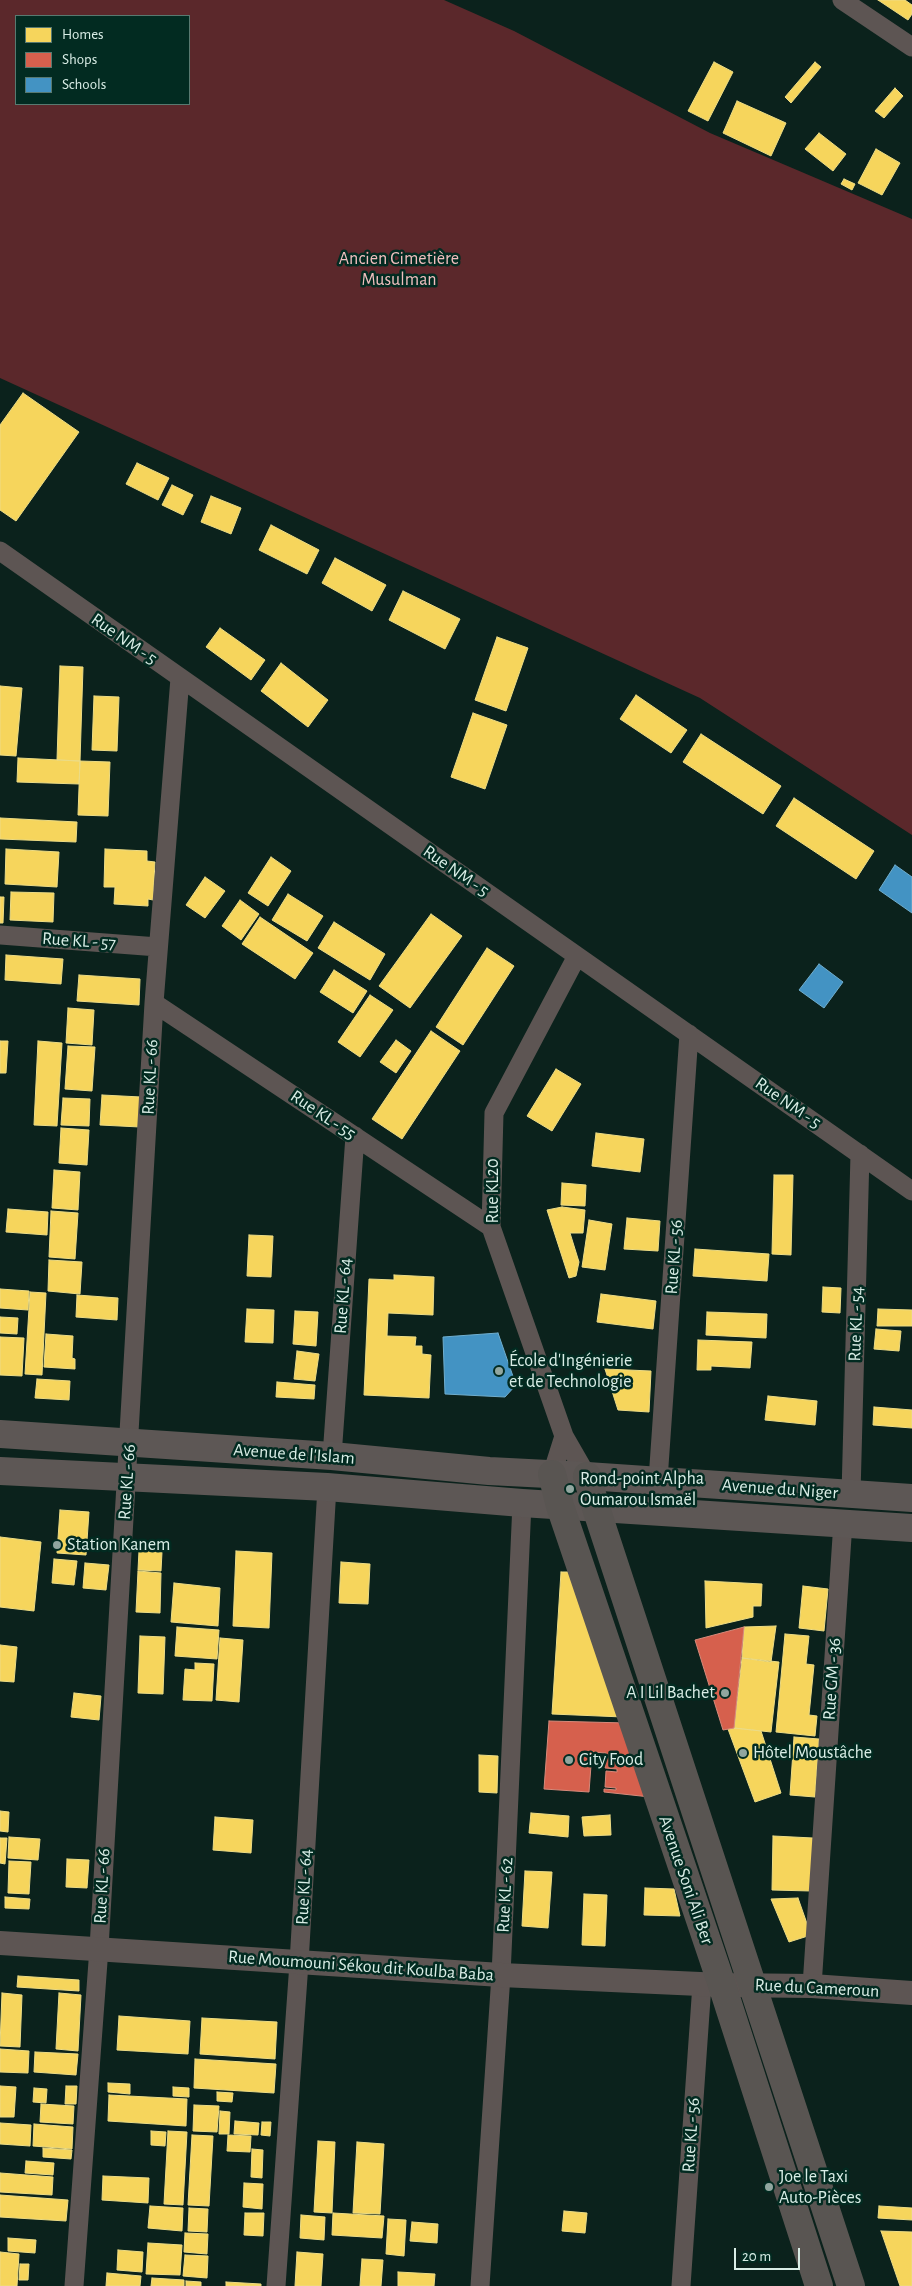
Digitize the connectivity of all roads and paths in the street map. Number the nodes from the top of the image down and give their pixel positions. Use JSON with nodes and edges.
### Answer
{"nodes":[{"id":1,"x":842,"y":0,"type":"edge"},
{"id":2,"x":912,"y":48,"type":"edge"},
{"id":3,"x":0,"y":551,"type":"edge"},
{"id":4,"x":180,"y":678,"type":"junction"},
{"id":5,"x":0,"y":935,"type":"edge"},
{"id":6,"x":158,"y":947,"type":"junction"},
{"id":7,"x":577,"y":956,"type":"junction"},
{"id":8,"x":154,"y":1003,"type":"junction"},
{"id":9,"x":689,"y":1034,"type":"junction"},
{"id":10,"x":355,"y":1136,"type":"junction"},
{"id":11,"x":860,"y":1154,"type":"junction"},
{"id":12,"x":912,"y":1190,"type":"edge"},
{"id":13,"x":491,"y":1227,"type":"junction"},
{"id":14,"x":0,"y":1434,"type":"edge"},
{"id":15,"x":564,"y":1436,"type":"junction"},
{"id":16,"x":130,"y":1442,"type":"junction"},
{"id":17,"x":332,"y":1456,"type":"junction"},
{"id":18,"x":0,"y":1470,"type":"edge"},
{"id":19,"x":552,"y":1474,"type":"junction"},
{"id":20,"x":126,"y":1476,"type":"junction"},
{"id":21,"x":587,"y":1476,"type":"junction"},
{"id":22,"x":658,"y":1480,"type":"junction"},
{"id":23,"x":327,"y":1488,"type":"junction"},
{"id":24,"x":851,"y":1494,"type":"junction"},
{"id":25,"x":912,"y":1498,"type":"edge"},
{"id":26,"x":522,"y":1503,"type":"junction"},
{"id":27,"x":560,"y":1506,"type":"junction"},
{"id":28,"x":596,"y":1508,"type":"junction"},
{"id":29,"x":843,"y":1522,"type":"junction"},
{"id":30,"x":912,"y":1528,"type":"edge"},
{"id":31,"x":0,"y":1943,"type":"edge"},
{"id":32,"x":99,"y":1948,"type":"junction"},
{"id":33,"x":299,"y":1964,"type":"junction"},
{"id":34,"x":501,"y":1975,"type":"junction"},
{"id":35,"x":712,"y":1984,"type":"junction"},
{"id":36,"x":752,"y":1985,"type":"junction"},
{"id":37,"x":812,"y":1986,"type":"junction"},
{"id":38,"x":912,"y":1993,"type":"edge"},
{"id":39,"x":74,"y":2286,"type":"edge"},
{"id":40,"x":276,"y":2286,"type":"edge"},
{"id":41,"x":480,"y":2286,"type":"edge"},
{"id":42,"x":681,"y":2286,"type":"edge"},
{"id":43,"x":819,"y":2286,"type":"edge"},
{"id":44,"x":851,"y":2286,"type":"edge"}],
"edges":[{"from":1,"to":2,"type":"street"},
{"from":3,"to":4,"type":"street","name":"Rue NM - 5"},
{"from":4,"to":6,"type":"street","name":"Rue KL - 66"},
{"from":4,"to":7,"type":"street","name":"Rue NM - 5"},
{"from":5,"to":6,"type":"street","name":"Rue KL - 57"},
{"from":6,"to":8,"type":"street","name":"Rue KL - 66"},
{"from":7,"to":9,"type":"street","name":"Rue NM - 5"},
{"from":7,"to":13,"type":"street","name":"Rue KL20"},
{"from":8,"to":10,"type":"street","name":"Rue KL - 55"},
{"from":8,"to":16,"type":"street","name":"Rue KL - 66"},
{"from":9,"to":11,"type":"street","name":"Rue NM - 5"},
{"from":9,"to":22,"type":"street","name":"Rue KL - 56"},
{"from":10,"to":13,"type":"street","name":"Rue KL - 55"},
{"from":10,"to":17,"type":"street","name":"Rue KL - 64"},
{"from":11,"to":12,"type":"street","name":"Rue NM - 5"},
{"from":11,"to":24,"type":"street","name":"Rue KL - 54"},
{"from":13,"to":15,"type":"street","name":"Rue KL20"},
{"from":14,"to":16,"type":"main road","name":"Avenue de l'Islam"},
{"from":15,"to":19,"type":"street"},
{"from":15,"to":21,"type":"street","name":"Rue KL20"},
{"from":16,"to":17,"type":"main road","name":"Avenue de l'Islam"},
{"from":16,"to":20,"type":"street","name":"Rue KL - 66"},
{"from":17,"to":19,"type":"main road","name":"Avenue de l'Islam"},
{"from":18,"to":20,"type":"main road","name":"Avenue de l'Islam"},
{"from":19,"to":21,"type":"main road","name":"Avenue de l'Islam"},
{"from":19,"to":27,"type":"main road","name":"Avenue Soni Ali Ber"},
{"from":20,"to":23,"type":"main road","name":"Avenue de l'Islam"},
{"from":20,"to":32,"type":"street","name":"Rue KL - 66"},
{"from":21,"to":22,"type":"main road","name":"Avenue du Niger"},
{"from":21,"to":28,"type":"main road","name":"Avenue Soni Ali Ber"},
{"from":22,"to":24,"type":"main road","name":"Avenue du Niger"},
{"from":23,"to":26,"type":"main road","name":"Avenue de l'Islam"},
{"from":23,"to":33,"type":"street","name":"Rue KL - 64"},
{"from":24,"to":25,"type":"main road","name":"Avenue du Niger"},
{"from":26,"to":27,"type":"main road","name":"Avenue de l'Islam"},
{"from":26,"to":34,"type":"street","name":"Rue KL - 62"},
{"from":27,"to":28,"type":"main road"},
{"from":27,"to":35,"type":"main road","name":"Avenue Soni Ali Ber"},
{"from":28,"to":29,"type":"main road","name":"Avenue du Niger"},
{"from":28,"to":36,"type":"main road","name":"Avenue Soni Ali Ber"},
{"from":29,"to":30,"type":"main road","name":"Avenue du Niger"},
{"from":29,"to":37,"type":"street","name":"Rue GM - 36"},
{"from":31,"to":32,"type":"street","name":"Rue Moumouni Sékou dit Koulba Baba"},
{"from":32,"to":33,"type":"street","name":"Rue Moumouni Sékou dit Koulba Baba"},
{"from":32,"to":39,"type":"street","name":"Rue KL - 66"},
{"from":33,"to":34,"type":"street","name":"Rue Moumouni Sékou dit Koulba Baba"},
{"from":33,"to":40,"type":"street","name":"Rue KL - 64"},
{"from":34,"to":35,"type":"street","name":"Rue Moumouni Sékou dit Koulba Baba"},
{"from":34,"to":41,"type":"street","name":"Rue KL - 62"},
{"from":35,"to":36,"type":"street","name":"Rue du Cameroun"},
{"from":35,"to":42,"type":"street","name":"Rue KL - 56"},
{"from":35,"to":43,"type":"main road","name":"Avenue Soni Ali Ber"},
{"from":36,"to":37,"type":"street","name":"Rue du Cameroun"},
{"from":36,"to":44,"type":"main road","name":"Avenue Soni Ali Ber"},
{"from":37,"to":38,"type":"street","name":"Rue du Cameroun"}]}
